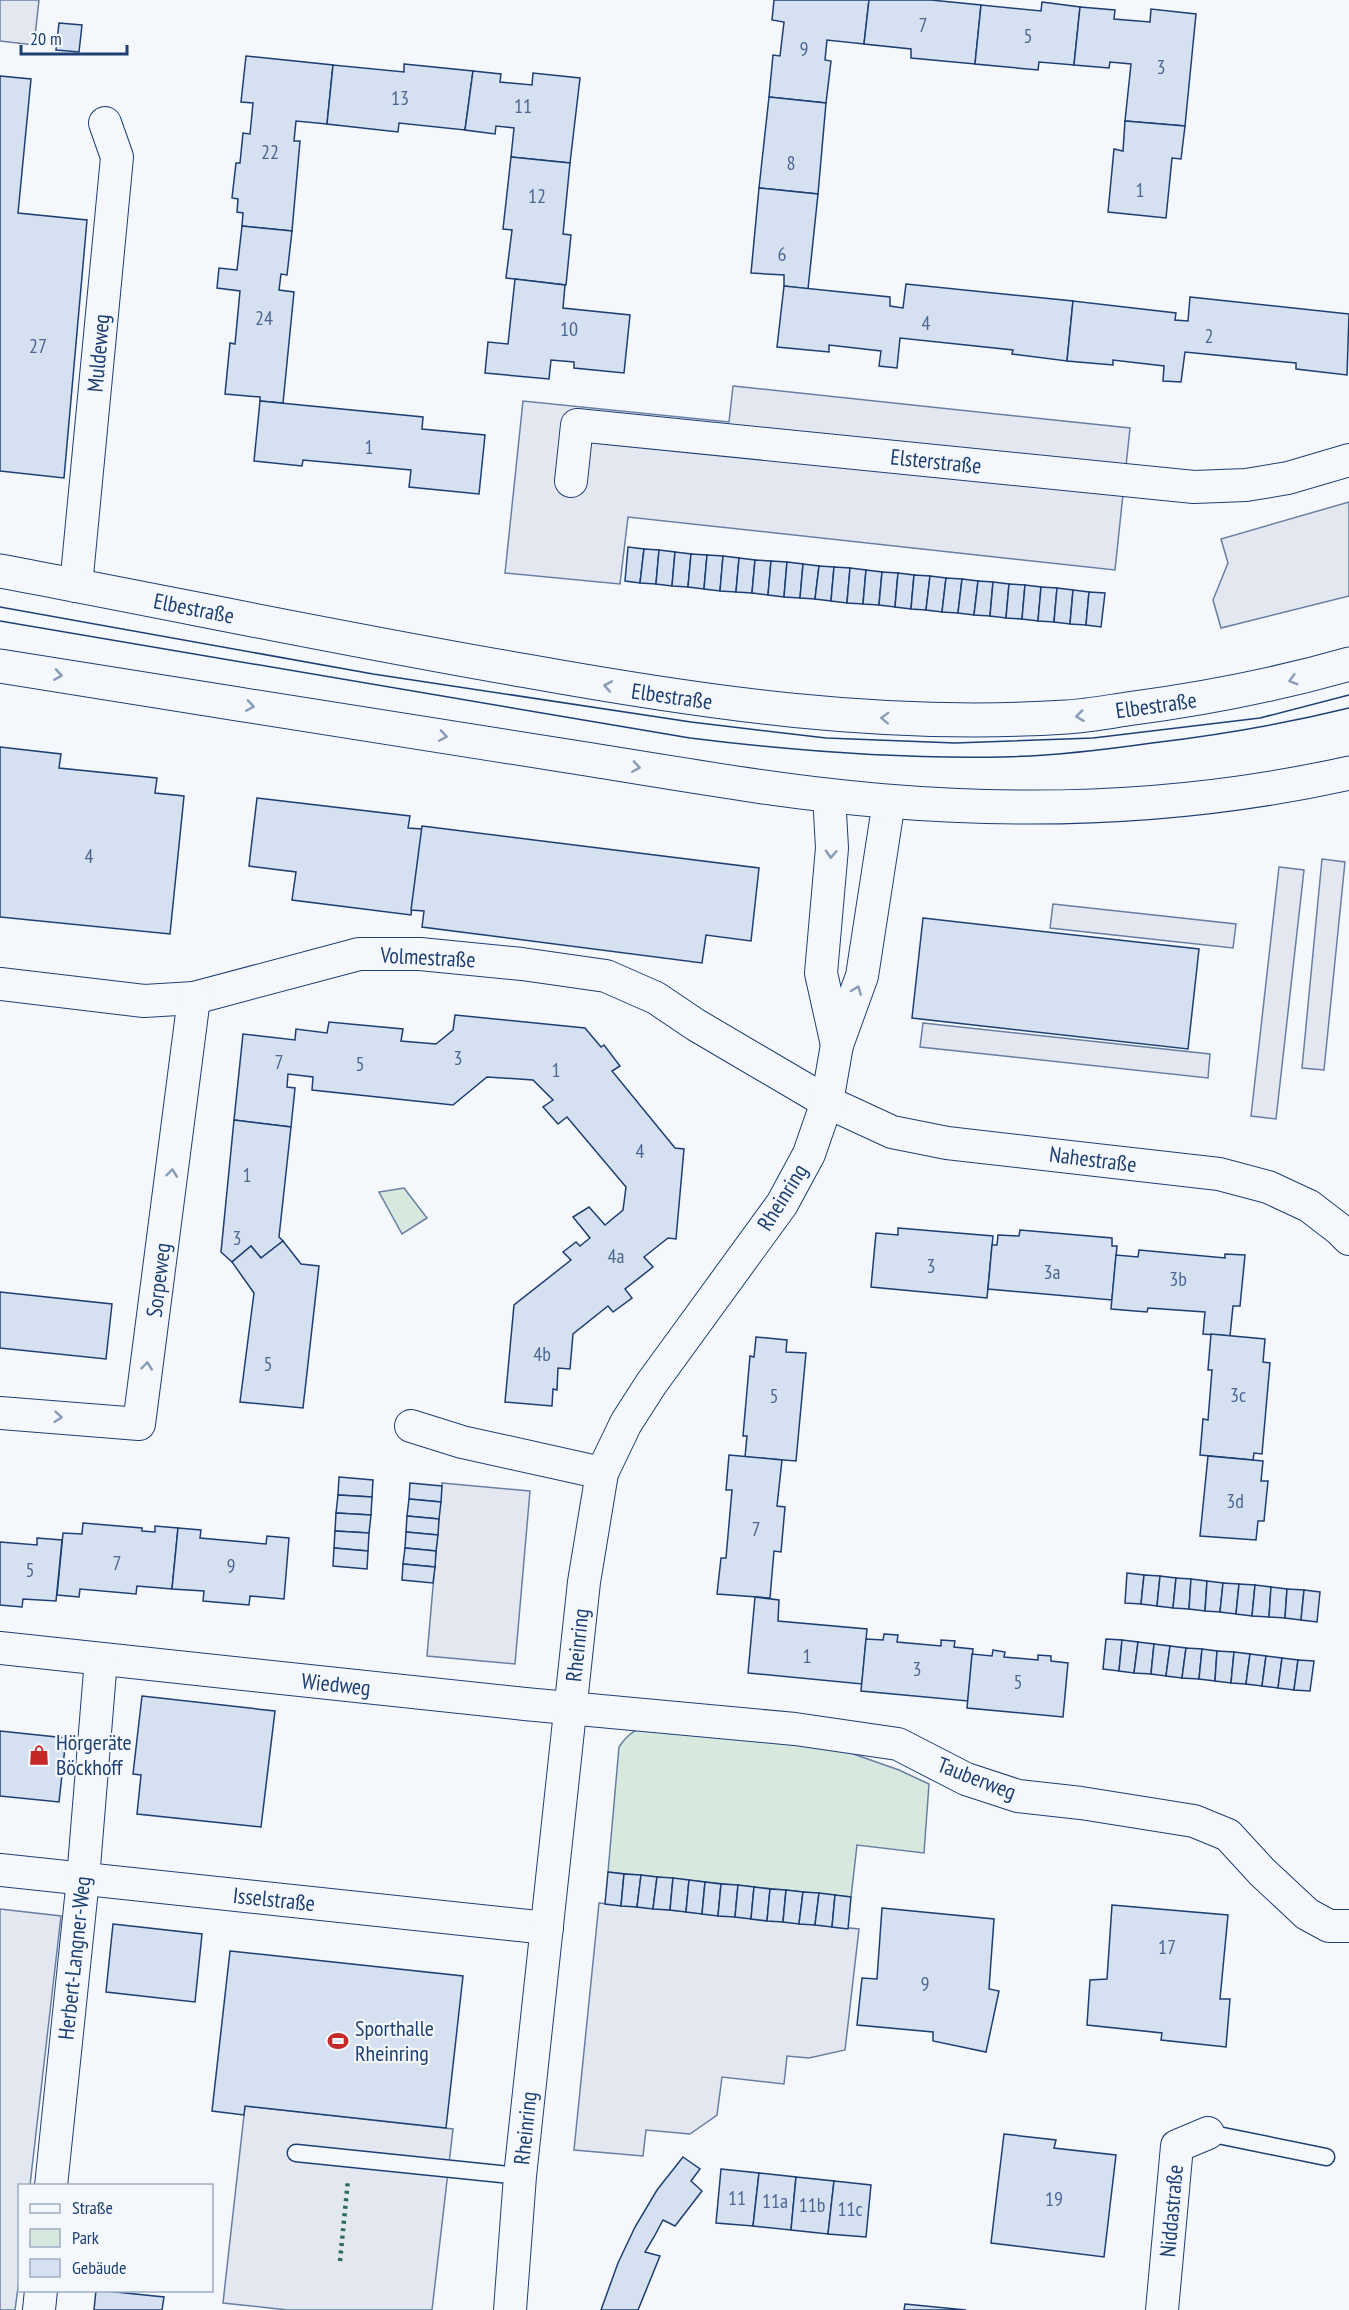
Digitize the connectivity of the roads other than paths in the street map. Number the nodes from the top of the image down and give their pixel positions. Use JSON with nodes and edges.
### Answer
{"nodes":[{"id":1,"x":105,"y":123,"type":"dead end"},
{"id":2,"x":1349,"y":459,"type":"edge"},
{"id":3,"x":571,"y":481,"type":"dead end"},
{"id":4,"x":0,"y":571,"type":"edge"},
{"id":5,"x":76,"y":586,"type":"junction"},
{"id":6,"x":1349,"y":664,"type":"edge"},
{"id":7,"x":0,"y":666,"type":"edge"},
{"id":8,"x":1349,"y":773,"type":"edge"},
{"id":9,"x":829,"y":795,"type":"junction"},
{"id":10,"x":889,"y":801,"type":"junction"},
{"id":11,"x":0,"y":984,"type":"edge"},
{"id":12,"x":194,"y":998,"type":"junction"},
{"id":13,"x":837,"y":1045,"type":"junction"},
{"id":14,"x":827,"y":1102,"type":"junction"},
{"id":15,"x":1349,"y":1239,"type":"edge"},
{"id":16,"x":0,"y":1413,"type":"edge"},
{"id":17,"x":411,"y":1426,"type":"dead end"},
{"id":18,"x":602,"y":1473,"type":"junction"},
{"id":19,"x":0,"y":1648,"type":"edge"},
{"id":20,"x":101,"y":1659,"type":"junction"},
{"id":21,"x":571,"y":1708,"type":"junction"},
{"id":22,"x":0,"y":1870,"type":"edge"},
{"id":23,"x":82,"y":1879,"type":"junction"},
{"id":24,"x":1349,"y":1926,"type":"edge"},
{"id":25,"x":547,"y":1928,"type":"junction"},
{"id":26,"x":1208,"y":2133,"type":"joint"},
{"id":27,"x":296,"y":2153,"type":"dead end"},
{"id":28,"x":1326,"y":2157,"type":"dead end"},
{"id":29,"x":520,"y":2176,"type":"junction"},
{"id":30,"x":51,"y":2184,"type":"edge"},
{"id":31,"x":41,"y":2292,"type":"edge"},
{"id":32,"x":39,"y":2310,"type":"edge"},
{"id":33,"x":510,"y":2310,"type":"edge"},
{"id":34,"x":1162,"y":2310,"type":"edge"}],
"edges":[{"from":1,"to":5,"type":"street","name":"Muldeweg"},
{"from":2,"to":3,"type":"street","name":"Elsterstraße"},
{"from":4,"to":5,"type":"street","name":"Elbestraße"},
{"from":6,"to":5,"type":"street","name":"Elbestraße","one_way":true},
{"from":7,"to":9,"type":"street","one_way":true},
{"from":8,"to":10,"type":"street"},
{"from":9,"to":10,"type":"street"},
{"from":9,"to":13,"type":"street","name":"Rheinring","one_way":true},
{"from":13,"to":10,"type":"street","name":"Rheinring","one_way":true},
{"from":11,"to":12,"type":"street","name":"Volmestraße"},
{"from":12,"to":14,"type":"street","name":"Volmestraße"},
{"from":16,"to":12,"type":"street","name":"Sorpeweg","one_way":true},
{"from":13,"to":14,"type":"street","name":"Rheinring"},
{"from":14,"to":15,"type":"street","name":"Nahestraße"},
{"from":14,"to":18,"type":"street","name":"Rheinring"},
{"from":17,"to":18,"type":"street"},
{"from":18,"to":21,"type":"street","name":"Rheinring"},
{"from":19,"to":20,"type":"street","name":"Wiedweg"},
{"from":20,"to":21,"type":"street","name":"Wiedweg"},
{"from":20,"to":23,"type":"street","name":"Herbert-Langner-Weg"},
{"from":21,"to":24,"type":"street","name":"Tauberweg"},
{"from":21,"to":25,"type":"street","name":"Rheinring"},
{"from":22,"to":23,"type":"street","name":"Isselstraße"},
{"from":23,"to":25,"type":"street","name":"Isselstraße"},
{"from":23,"to":30,"type":"street","name":"Herbert-Langner-Weg"},
{"from":25,"to":29,"type":"street","name":"Rheinring"},
{"from":26,"to":28,"type":"lane"},
{"from":26,"to":34,"type":"street","name":"Niddastraße"},
{"from":27,"to":29,"type":"lane"},
{"from":29,"to":33,"type":"street","name":"Rheinring"},
{"from":31,"to":32,"type":"street"}]}
